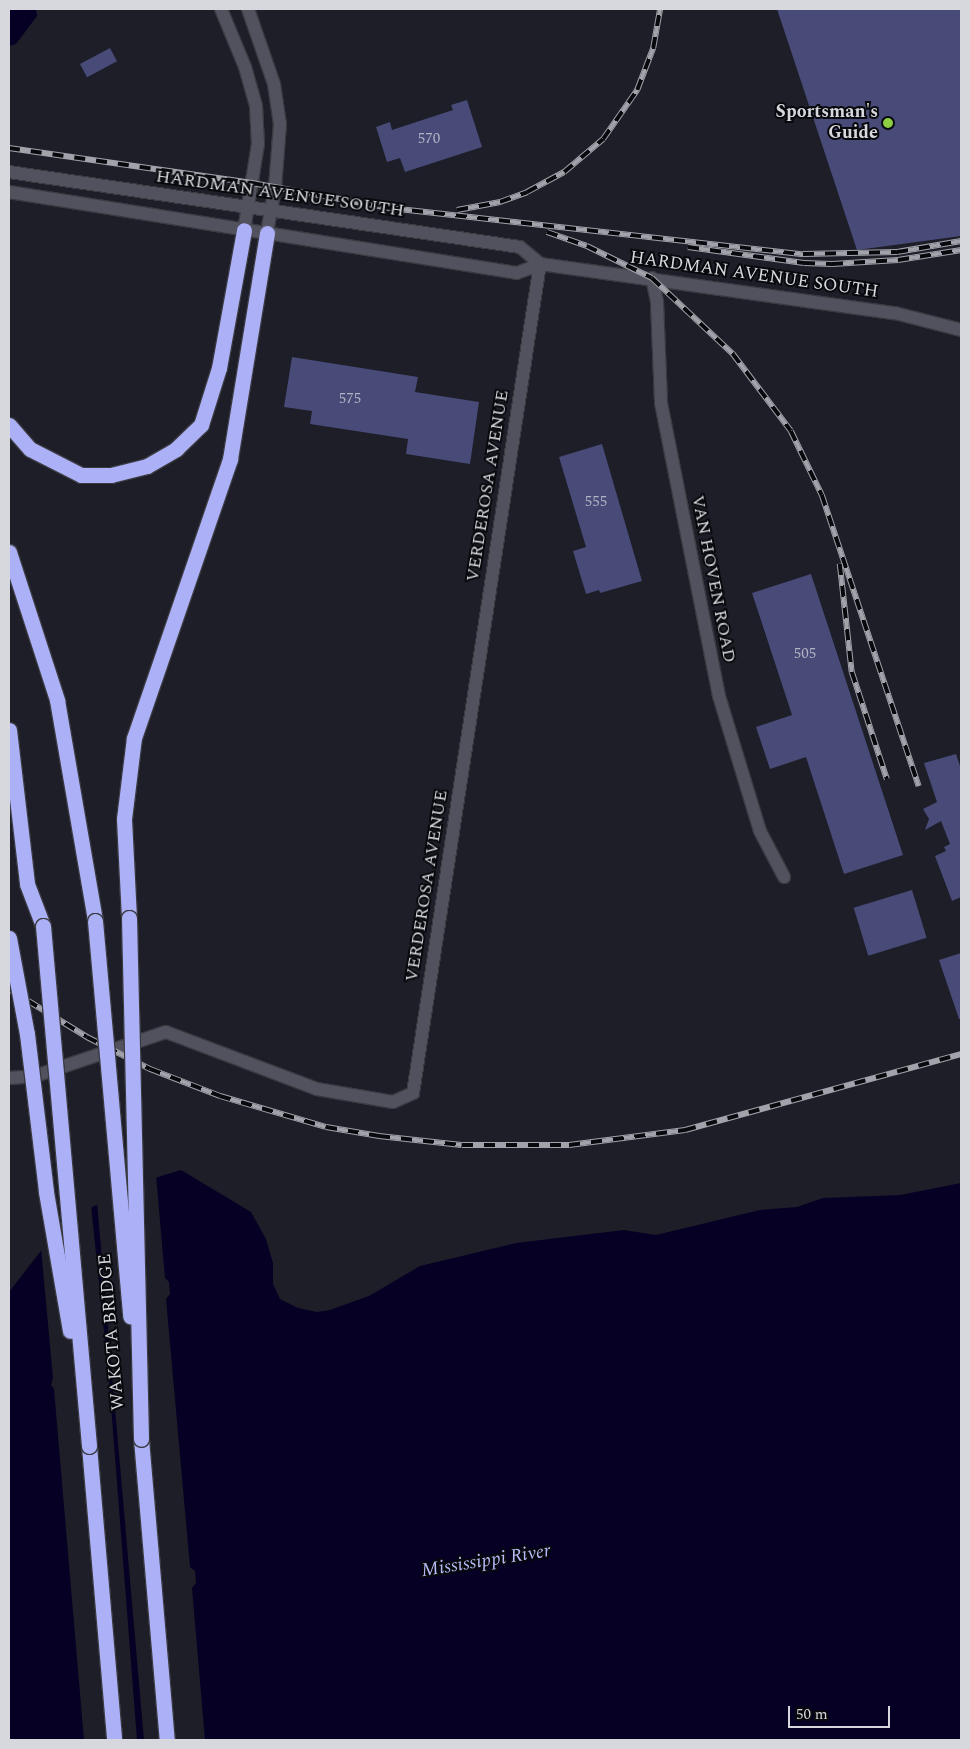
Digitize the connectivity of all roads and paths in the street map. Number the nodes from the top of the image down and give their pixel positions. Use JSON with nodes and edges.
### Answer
{"nodes":[{"id":1,"x":221,"y":9,"type":"edge"},
{"id":2,"x":248,"y":9,"type":"edge"},
{"id":3,"x":9,"y":172,"type":"edge"},
{"id":4,"x":9,"y":192,"type":"edge"},
{"id":5,"x":248,"y":207,"type":"junction"},
{"id":6,"x":271,"y":211,"type":"junction"},
{"id":7,"x":244,"y":230,"type":"junction"},
{"id":8,"x":267,"y":233,"type":"junction"},
{"id":9,"x":540,"y":264,"type":"junction"},
{"id":10,"x":652,"y":278,"type":"junction"},
{"id":11,"x":961,"y":330,"type":"edge"},
{"id":12,"x":9,"y":425,"type":"edge"},
{"id":13,"x":9,"y":552,"type":"edge"},
{"id":14,"x":9,"y":730,"type":"edge"},
{"id":15,"x":784,"y":877,"type":"dead end"},
{"id":16,"x":9,"y":938,"type":"edge"},
{"id":17,"x":9,"y":1078,"type":"edge"},
{"id":18,"x":141,"y":1440,"type":"junction"},
{"id":19,"x":89,"y":1446,"type":"junction"},
{"id":20,"x":157,"y":1627,"type":"junction"},
{"id":21,"x":104,"y":1636,"type":"junction"},
{"id":22,"x":105,"y":1740,"type":"edge"},
{"id":23,"x":114,"y":1740,"type":"edge"},
{"id":24,"x":167,"y":1740,"type":"edge"},
{"id":25,"x":176,"y":1740,"type":"edge"}],
"edges":[{"from":1,"to":5,"type":"street"},
{"from":2,"to":6,"type":"street"},
{"from":3,"to":5,"type":"street","name":"HARDMAN AVENUE SOUTH"},
{"from":4,"to":7,"type":"street","name":"HARDMAN AVENUE SOUTH"},
{"from":5,"to":6,"type":"street","name":"HARDMAN AVENUE SOUTH"},
{"from":5,"to":7,"type":"street"},
{"from":6,"to":8,"type":"street"},
{"from":6,"to":9,"type":"street","name":"HARDMAN AVENUE SOUTH"},
{"from":7,"to":8,"type":"street","name":"HARDMAN AVENUE SOUTH"},
{"from":7,"to":12,"type":"highway"},
{"from":8,"to":9,"type":"street","name":"HARDMAN AVENUE SOUTH"},
{"from":8,"to":18,"type":"highway","bridge":true},
{"from":9,"to":10,"type":"street","name":"HARDMAN AVENUE SOUTH"},
{"from":9,"to":17,"type":"street","name":"VERDEROSA AVENUE"},
{"from":10,"to":11,"type":"street","name":"HARDMAN AVENUE SOUTH"},
{"from":10,"to":15,"type":"street","name":"VAN HOVEN ROAD"},
{"from":13,"to":18,"type":"highway","name":"WAKOTA BRIDGE","bridge":true},
{"from":14,"to":19,"type":"highway","name":"WAKOTA BRIDGE","bridge":true},
{"from":16,"to":19,"type":"highway","bridge":true},
{"from":18,"to":20,"type":"highway","name":"WAKOTA BRIDGE"},
{"from":19,"to":21,"type":"highway","name":"WAKOTA BRIDGE"},
{"from":20,"to":24,"type":"highway","name":"WAKOTA BRIDGE"},
{"from":20,"to":25,"type":"highway"},
{"from":21,"to":22,"type":"highway"},
{"from":21,"to":23,"type":"highway","name":"WAKOTA BRIDGE"}]}
